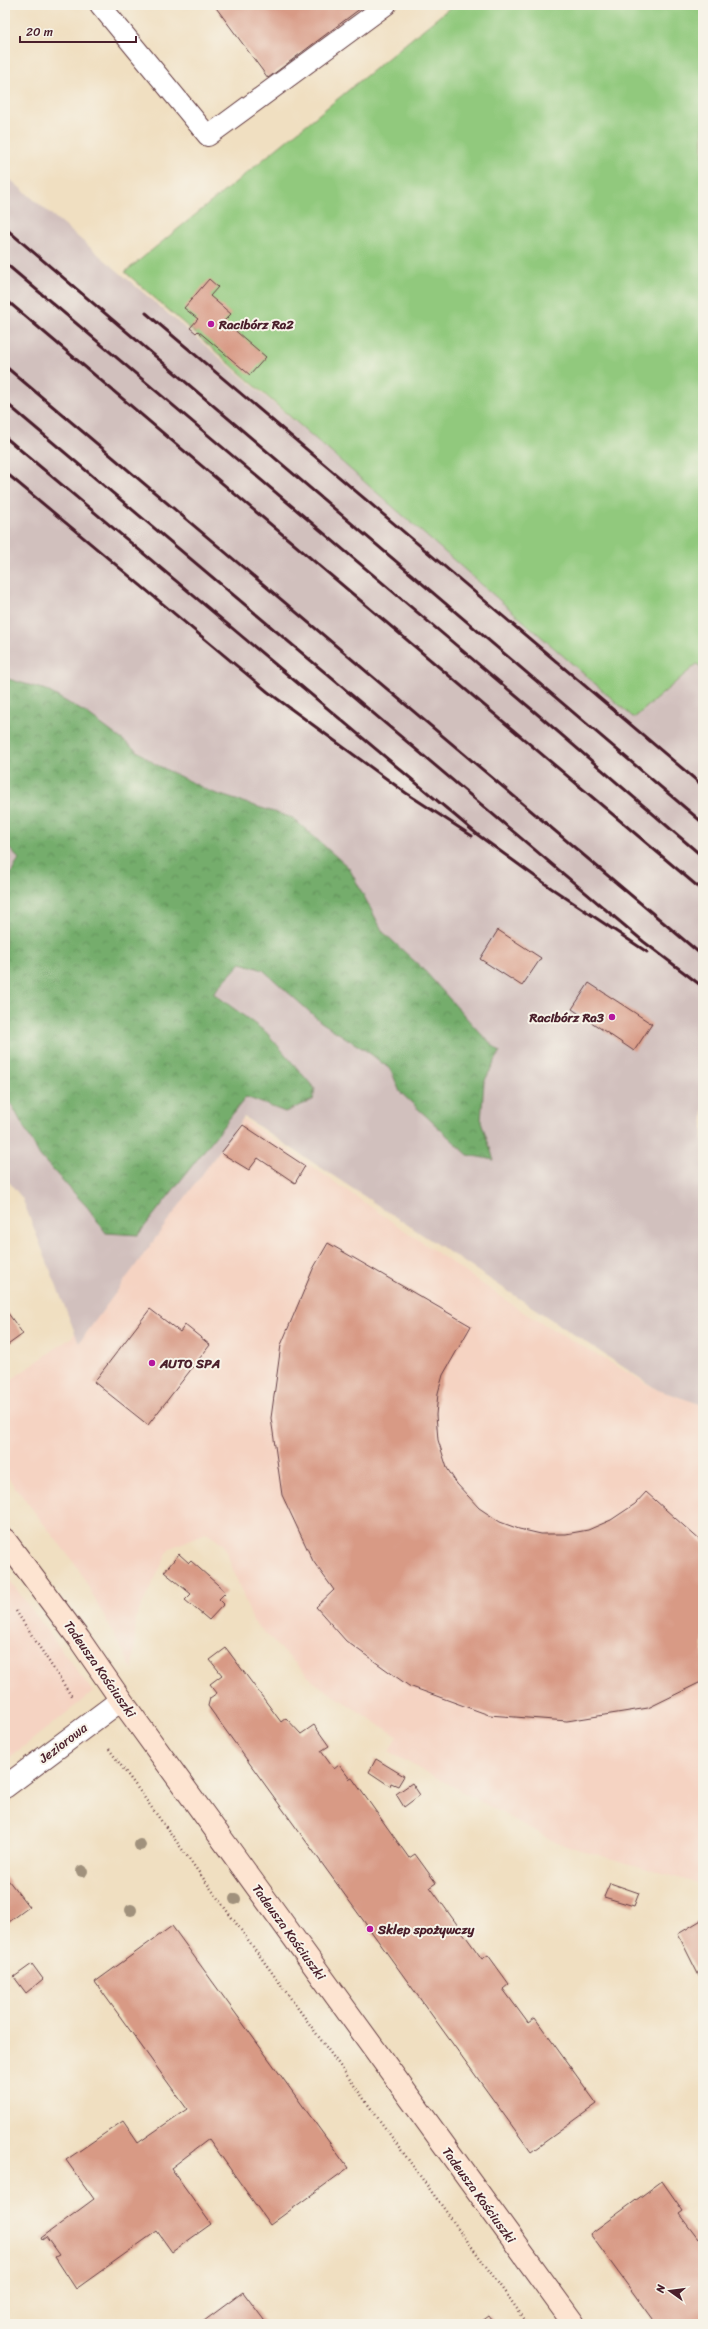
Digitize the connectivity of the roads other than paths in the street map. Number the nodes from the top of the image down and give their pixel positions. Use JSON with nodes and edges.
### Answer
{"nodes":[{"id":1,"x":100,"y":5,"type":"edge"},
{"id":2,"x":386,"y":5,"type":"edge"},
{"id":3,"x":5,"y":1540,"type":"edge"},
{"id":4,"x":121,"y":1700,"type":"junction"},
{"id":5,"x":5,"y":1787,"type":"edge"},
{"id":6,"x":574,"y":2324,"type":"edge"}],
"edges":[{"from":1,"to":2,"type":"lane"},
{"from":3,"to":4,"type":"main road","name":"Tadeusza Kościuszki"},
{"from":4,"to":5,"type":"street","name":"Jeziorowa"},
{"from":4,"to":6,"type":"main road","name":"Tadeusza Kościuszki"}]}
